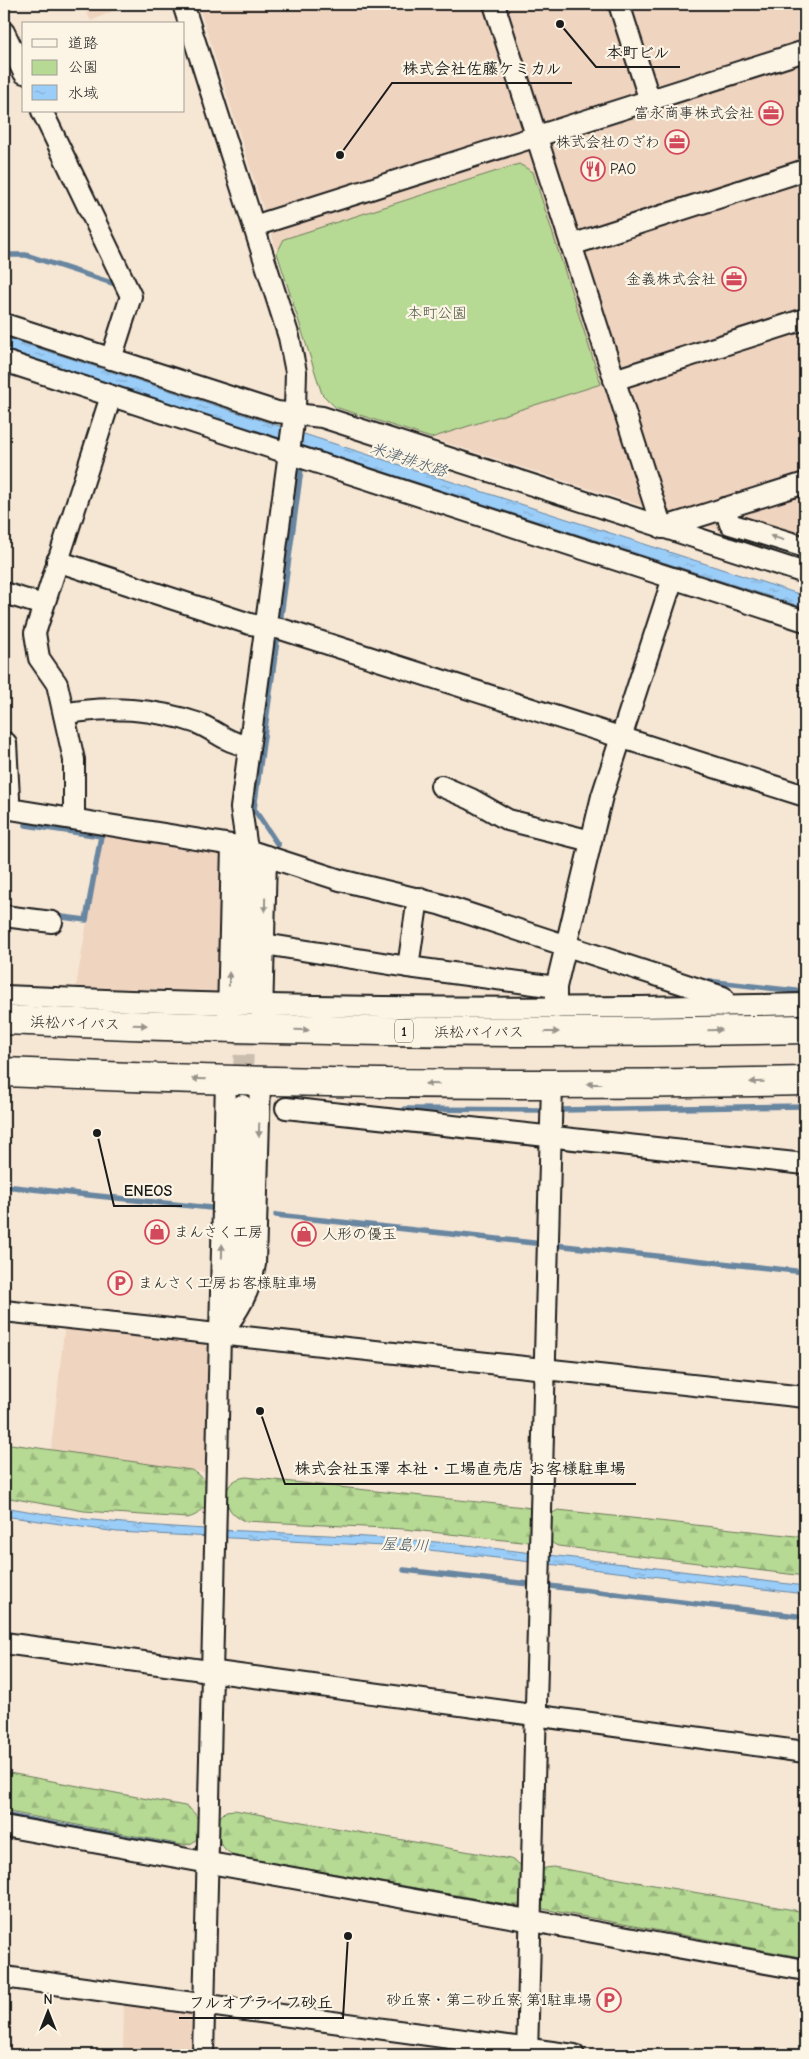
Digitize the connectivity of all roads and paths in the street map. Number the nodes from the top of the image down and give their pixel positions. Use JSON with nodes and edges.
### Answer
{"nodes":[{"id":1,"x":183,"y":4,"type":"edge"},
{"id":2,"x":494,"y":4,"type":"edge"},
{"id":3,"x":619,"y":4,"type":"edge"},
{"id":4,"x":4,"y":32,"type":"edge"},
{"id":5,"x":805,"y":51,"type":"edge"},
{"id":6,"x":22,"y":70,"type":"edge"},
{"id":7,"x":650,"y":101,"type":"junction"},
{"id":8,"x":42,"y":112,"type":"edge"},
{"id":9,"x":536,"y":137,"type":"junction"},
{"id":10,"x":805,"y":170,"type":"edge"},
{"id":11,"x":254,"y":226,"type":"junction"},
{"id":12,"x":571,"y":245,"type":"junction"},
{"id":13,"x":805,"y":319,"type":"edge"},
{"id":14,"x":4,"y":324,"type":"edge"},
{"id":15,"x":111,"y":359,"type":"junction"},
{"id":16,"x":4,"y":361,"type":"edge"},
{"id":17,"x":614,"y":380,"type":"junction"},
{"id":18,"x":111,"y":396,"type":"junction"},
{"id":19,"x":293,"y":417,"type":"junction"},
{"id":20,"x":289,"y":452,"type":"junction"},
{"id":21,"x":805,"y":483,"type":"edge"},
{"id":22,"x":725,"y":508,"type":"junction"},
{"id":23,"x":662,"y":528,"type":"junction"},
{"id":24,"x":805,"y":548,"type":"edge"},
{"id":25,"x":57,"y":561,"type":"junction"},
{"id":26,"x":805,"y":573,"type":"edge"},
{"id":27,"x":673,"y":578,"type":"junction"},
{"id":28,"x":4,"y":593,"type":"edge"},
{"id":29,"x":42,"y":605,"type":"junction"},
{"id":30,"x":805,"y":621,"type":"edge"},
{"id":31,"x":265,"y":626,"type":"junction"},
{"id":32,"x":64,"y":714,"type":"junction"},
{"id":33,"x":621,"y":738,"type":"junction"},
{"id":34,"x":6,"y":743,"type":"dead end"},
{"id":35,"x":249,"y":746,"type":"junction"},
{"id":36,"x":441,"y":786,"type":"dead end"},
{"id":37,"x":805,"y":796,"type":"edge"},
{"id":38,"x":5,"y":809,"type":"edge"},
{"id":39,"x":74,"y":819,"type":"junction"},
{"id":40,"x":591,"y":842,"type":"junction"},
{"id":41,"x":239,"y":847,"type":"junction"},
{"id":42,"x":266,"y":856,"type":"junction"},
{"id":43,"x":418,"y":898,"type":"junction"},
{"id":44,"x":4,"y":916,"type":"edge"},
{"id":45,"x":52,"y":922,"type":"dead end"},
{"id":46,"x":264,"y":944,"type":"junction"},
{"id":47,"x":566,"y":946,"type":"junction"},
{"id":48,"x":408,"y":967,"type":"junction"},
{"id":49,"x":556,"y":987,"type":"junction"},
{"id":50,"x":245,"y":993,"type":"tunnel mouth"},
{"id":51,"x":4,"y":996,"type":"edge"},
{"id":52,"x":805,"y":1004,"type":"edge"},
{"id":53,"x":723,"y":1006,"type":"junction"},
{"id":54,"x":556,"y":1008,"type":"junction"},
{"id":55,"x":228,"y":1016,"type":"junction"},
{"id":56,"x":262,"y":1017,"type":"junction"},
{"id":57,"x":4,"y":1020,"type":"edge"},
{"id":58,"x":805,"y":1029,"type":"edge"},
{"id":59,"x":4,"y":1072,"type":"edge"},
{"id":60,"x":226,"y":1080,"type":"junction"},
{"id":61,"x":805,"y":1081,"type":"edge"},
{"id":62,"x":552,"y":1084,"type":"junction"},
{"id":63,"x":254,"y":1095,"type":"junction"},
{"id":64,"x":286,"y":1108,"type":"dead end"},
{"id":65,"x":321,"y":1112,"type":"junction"},
{"id":66,"x":551,"y":1136,"type":"junction"},
{"id":67,"x":805,"y":1164,"type":"edge"},
{"id":68,"x":4,"y":1311,"type":"edge"},
{"id":69,"x":222,"y":1334,"type":"junction"},
{"id":70,"x":545,"y":1369,"type":"junction"},
{"id":71,"x":805,"y":1397,"type":"edge"},
{"id":72,"x":4,"y":1644,"type":"edge"},
{"id":73,"x":213,"y":1672,"type":"junction"},
{"id":74,"x":536,"y":1716,"type":"junction"},
{"id":75,"x":805,"y":1752,"type":"edge"},
{"id":76,"x":4,"y":1826,"type":"edge"},
{"id":77,"x":208,"y":1864,"type":"junction"},
{"id":78,"x":531,"y":1922,"type":"junction"},
{"id":79,"x":805,"y":1970,"type":"edge"},
{"id":80,"x":4,"y":1977,"type":"edge"},
{"id":81,"x":204,"y":2005,"type":"junction"},
{"id":82,"x":527,"y":2052,"type":"edge"},
{"id":83,"x":203,"y":2055,"type":"edge"},
{"id":84,"x":574,"y":2055,"type":"edge"}],
"edges":[{"from":1,"to":11,"type":"street"},
{"from":2,"to":9,"type":"street"},
{"from":3,"to":7,"type":"street"},
{"from":4,"to":6,"type":"street"},
{"from":5,"to":7,"type":"street"},
{"from":7,"to":9,"type":"street"},
{"from":8,"to":15,"type":"street"},
{"from":9,"to":11,"type":"street"},
{"from":9,"to":12,"type":"street"},
{"from":10,"to":12,"type":"street"},
{"from":11,"to":19,"type":"street"},
{"from":12,"to":17,"type":"street"},
{"from":13,"to":17,"type":"street"},
{"from":14,"to":15,"type":"street"},
{"from":15,"to":19,"type":"street"},
{"from":16,"to":18,"type":"street"},
{"from":17,"to":23,"type":"street"},
{"from":18,"to":20,"type":"street"},
{"from":18,"to":25,"type":"street"},
{"from":19,"to":20,"type":"street"},
{"from":19,"to":23,"type":"street"},
{"from":20,"to":27,"type":"street"},
{"from":20,"to":31,"type":"street"},
{"from":21,"to":22,"type":"street"},
{"from":22,"to":23,"type":"street"},
{"from":24,"to":22,"type":"street","one_way":true},
{"from":23,"to":26,"type":"street"},
{"from":25,"to":29,"type":"street"},
{"from":25,"to":31,"type":"street"},
{"from":27,"to":30,"type":"street"},
{"from":27,"to":33,"type":"street"},
{"from":28,"to":29,"type":"street"},
{"from":29,"to":32,"type":"street"},
{"from":31,"to":33,"type":"street"},
{"from":31,"to":35,"type":"street"},
{"from":32,"to":35,"type":"street"},
{"from":32,"to":39,"type":"street"},
{"from":33,"to":37,"type":"street"},
{"from":33,"to":40,"type":"street"},
{"from":34,"to":38,"type":"street"},
{"from":35,"to":41,"type":"street"},
{"from":36,"to":40,"type":"street"},
{"from":38,"to":39,"type":"street"},
{"from":39,"to":41,"type":"street"},
{"from":40,"to":47,"type":"street"},
{"from":41,"to":42,"type":"street"},
{"from":41,"to":50,"type":"street"},
{"from":55,"to":41,"type":"street","one_way":true},
{"from":42,"to":43,"type":"street"},
{"from":42,"to":46,"type":"street","one_way":true},
{"from":43,"to":47,"type":"street"},
{"from":43,"to":48,"type":"street"},
{"from":44,"to":45,"type":"street"},
{"from":46,"to":48,"type":"street"},
{"from":46,"to":56,"type":"street"},
{"from":47,"to":49,"type":"street"},
{"from":47,"to":53,"type":"street"},
{"from":48,"to":49,"type":"street"},
{"from":49,"to":54,"type":"street"},
{"from":51,"to":55,"type":"street"},
{"from":52,"to":53,"type":"street"},
{"from":53,"to":54,"type":"street"},
{"from":54,"to":56,"type":"street"},
{"from":55,"to":56,"type":"highway","name":"浜松バイパス","number":"1"},
{"from":57,"to":55,"type":"highway","name":"浜松バイパス","number":"1","one_way":true},
{"from":56,"to":58,"type":"highway","name":"浜松バイパス","number":"1","one_way":true},
{"from":60,"to":59,"type":"highway","one_way":true},
{"from":60,"to":63,"type":"highway"},
{"from":69,"to":60,"type":"street","one_way":true},
{"from":61,"to":62,"type":"highway","one_way":true},
{"from":62,"to":63,"type":"highway","one_way":true},
{"from":62,"to":66,"type":"street"},
{"from":63,"to":65,"type":"street"},
{"from":63,"to":69,"type":"street"},
{"from":64,"to":65,"type":"street"},
{"from":65,"to":66,"type":"street"},
{"from":66,"to":67,"type":"street"},
{"from":66,"to":70,"type":"street"},
{"from":68,"to":69,"type":"street"},
{"from":69,"to":70,"type":"street"},
{"from":69,"to":73,"type":"street"},
{"from":70,"to":71,"type":"street"},
{"from":70,"to":74,"type":"street"},
{"from":72,"to":73,"type":"street"},
{"from":73,"to":74,"type":"street"},
{"from":73,"to":77,"type":"street"},
{"from":74,"to":75,"type":"street"},
{"from":74,"to":78,"type":"street"},
{"from":76,"to":77,"type":"street"},
{"from":77,"to":78,"type":"street"},
{"from":77,"to":81,"type":"street"},
{"from":78,"to":79,"type":"street"},
{"from":78,"to":82,"type":"street"},
{"from":80,"to":81,"type":"street"},
{"from":81,"to":82,"type":"street"},
{"from":81,"to":83,"type":"street"},
{"from":82,"to":84,"type":"street"}]}
